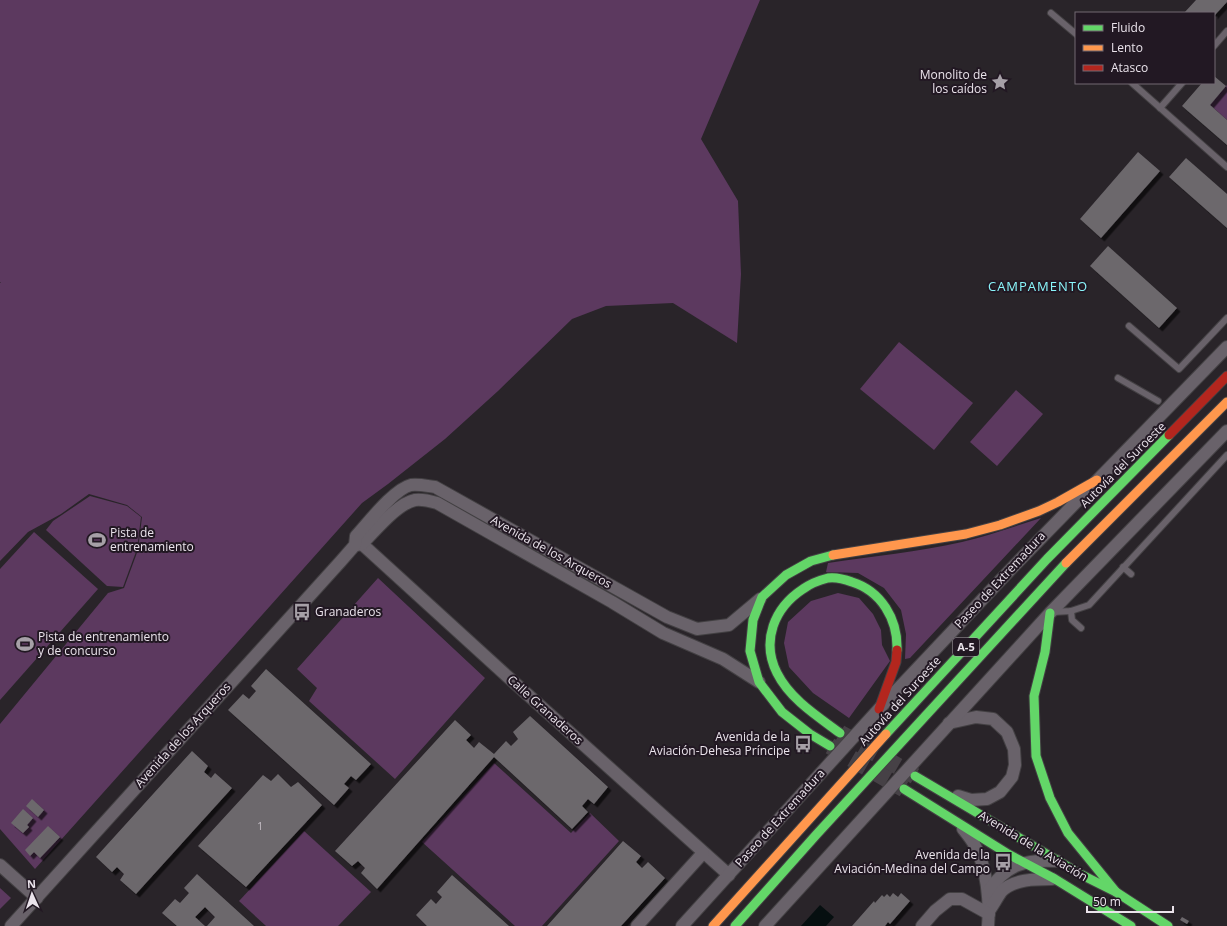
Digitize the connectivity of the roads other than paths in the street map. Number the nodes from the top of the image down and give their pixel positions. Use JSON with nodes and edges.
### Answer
{"nodes":[{"id":1,"x":1052,"y":13,"type":"dead end"},
{"id":2,"x":1227,"y":31,"type":"edge"},
{"id":3,"x":1075,"y":33,"type":"edge"},
{"id":4,"x":1215,"y":45,"type":"edge"},
{"id":5,"x":1133,"y":84,"type":"edge"},
{"id":6,"x":1181,"y":84,"type":"edge"},
{"id":7,"x":1160,"y":108,"type":"junction"},
{"id":8,"x":1227,"y":167,"type":"edge"},
{"id":9,"x":1227,"y":318,"type":"edge"},
{"id":10,"x":1129,"y":326,"type":"dead end"},
{"id":11,"x":1227,"y":347,"type":"edge"},
{"id":12,"x":1227,"y":376,"type":"edge"},
{"id":13,"x":1118,"y":378,"type":"dead end"},
{"id":14,"x":1158,"y":401,"type":"dead end"},
{"id":15,"x":1227,"y":402,"type":"edge"},
{"id":16,"x":1227,"y":431,"type":"edge"},
{"id":17,"x":1227,"y":455,"type":"edge"},
{"id":18,"x":1097,"y":480,"type":"junction"},
{"id":19,"x":359,"y":544,"type":"junction"},
{"id":20,"x":1123,"y":567,"type":"junction"},
{"id":21,"x":1131,"y":574,"type":"dead end"},
{"id":22,"x":762,"y":597,"type":"junction"},
{"id":23,"x":1071,"y":610,"type":"junction"},
{"id":24,"x":1050,"y":613,"type":"junction"},
{"id":25,"x":1081,"y":628,"type":"dead end"},
{"id":26,"x":759,"y":682,"type":"junction"},
{"id":27,"x":879,"y":710,"type":"junction"},
{"id":28,"x":949,"y":723,"type":"junction"},
{"id":29,"x":840,"y":733,"type":"tunnel mouth"},
{"id":30,"x":830,"y":746,"type":"tunnel mouth"},
{"id":31,"x":915,"y":776,"type":"tunnel mouth"},
{"id":32,"x":904,"y":789,"type":"tunnel mouth"},
{"id":33,"x":940,"y":790,"type":"junction"},
{"id":34,"x":958,"y":823,"type":"junction"},
{"id":35,"x":703,"y":853,"type":"junction"},
{"id":36,"x":1058,"y":861,"type":"junction"},
{"id":37,"x":1024,"y":863,"type":"junction"},
{"id":38,"x":0,"y":865,"type":"edge"},
{"id":39,"x":729,"y":875,"type":"junction"},
{"id":40,"x":1054,"y":879,"type":"junction"},
{"id":41,"x":988,"y":892,"type":"junction"},
{"id":42,"x":1116,"y":892,"type":"junction"},
{"id":43,"x":37,"y":898,"type":"junction"},
{"id":44,"x":988,"y":917,"type":"edge"},
{"id":45,"x":12,"y":926,"type":"edge"},
{"id":46,"x":637,"y":926,"type":"edge"},
{"id":47,"x":682,"y":926,"type":"edge"},
{"id":48,"x":713,"y":926,"type":"edge"},
{"id":49,"x":735,"y":926,"type":"edge"},
{"id":50,"x":765,"y":926,"type":"edge"},
{"id":51,"x":922,"y":926,"type":"edge"},
{"id":52,"x":1131,"y":926,"type":"edge"},
{"id":53,"x":1168,"y":926,"type":"edge"}],
"edges":[{"from":1,"to":3,"type":"lane"},
{"from":2,"to":4,"type":"lane"},
{"from":5,"to":7,"type":"lane"},
{"from":6,"to":7,"type":"lane"},
{"from":7,"to":8,"type":"lane"},
{"from":9,"to":10,"type":"lane"},
{"from":11,"to":18,"type":"street","name":"Paseo de Extremadura"},
{"from":12,"to":48,"type":"main road","name":"Autovía del Suroeste","number":"A-5"},
{"from":13,"to":14,"type":"lane"},
{"from":15,"to":49,"type":"main road","number":"A-5"},
{"from":16,"to":24,"type":"street"},
{"from":17,"to":20,"type":"lane"},
{"from":18,"to":22,"type":"main road"},
{"from":18,"to":27,"type":"street","name":"Paseo de Extremadura"},
{"from":19,"to":22,"type":"street","name":"Avenida de los Arqueros"},
{"from":19,"to":26,"type":"street","name":"Avenida de los Arqueros"},
{"from":19,"to":35,"type":"street","name":"Calle Granaderos"},
{"from":19,"to":43,"type":"street","name":"Avenida de los Arqueros"},
{"from":20,"to":21,"type":"lane"},
{"from":20,"to":23,"type":"lane"},
{"from":22,"to":26,"type":"main road"},
{"from":23,"to":24,"type":"lane"},
{"from":23,"to":25,"type":"lane"},
{"from":24,"to":28,"type":"street"},
{"from":24,"to":42,"type":"main road"},
{"from":26,"to":30,"type":"main road"},
{"from":27,"to":29,"type":"main road"},
{"from":27,"to":39,"type":"street","name":"Paseo de Extremadura"},
{"from":28,"to":33,"type":"street","name":"Avenida de la Aviación"},
{"from":28,"to":50,"type":"street"},
{"from":31,"to":33,"type":"main road","name":"Avenida de la Aviación"},
{"from":32,"to":34,"type":"main road","name":"Avenida de la Aviación"},
{"from":33,"to":36,"type":"main road","name":"Avenida de la Aviación"},
{"from":34,"to":37,"type":"main road","name":"Avenida de la Aviación"},
{"from":34,"to":41,"type":"street"},
{"from":35,"to":39,"type":"street","name":"Calle Granaderos"},
{"from":35,"to":46,"type":"street"},
{"from":36,"to":37,"type":"street"},
{"from":36,"to":42,"type":"main road","name":"Avenida de la Aviación"},
{"from":37,"to":40,"type":"main road","name":"Avenida de la Aviación"},
{"from":37,"to":41,"type":"street"},
{"from":38,"to":43,"type":"street"},
{"from":39,"to":47,"type":"street","name":"Paseo de Extremadura"},
{"from":40,"to":44,"type":"street"},
{"from":40,"to":52,"type":"main road","name":"Avenida de la Aviación"},
{"from":41,"to":44,"type":"street"},
{"from":42,"to":53,"type":"main road","name":"Avenida de la Aviación"},
{"from":43,"to":45,"type":"street","name":"Avenida de los Arqueros"},
{"from":44,"to":51,"type":"street"}]}
